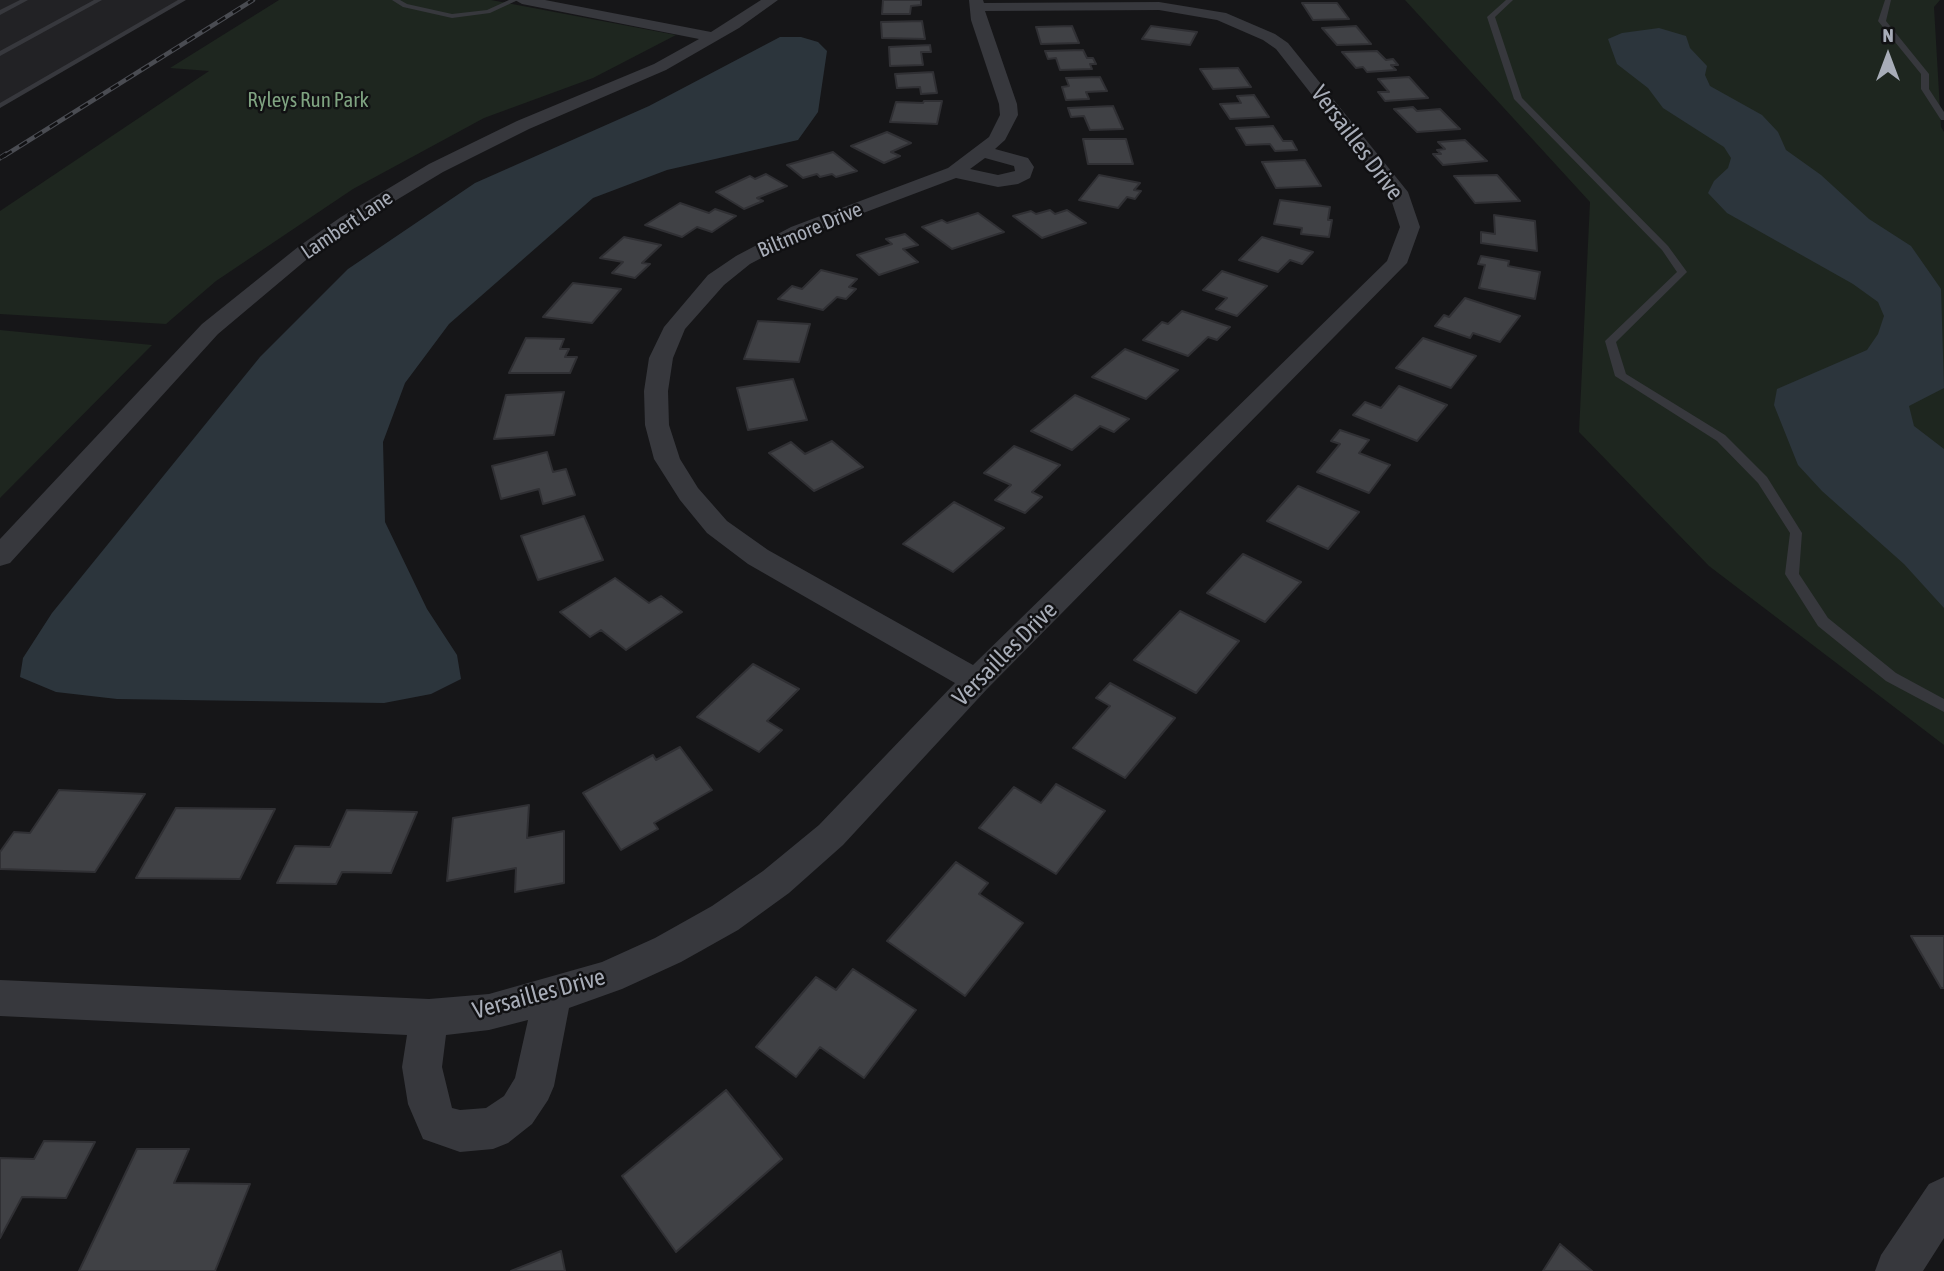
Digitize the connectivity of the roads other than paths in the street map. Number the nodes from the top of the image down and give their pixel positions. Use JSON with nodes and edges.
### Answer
{"nodes":[{"id":1,"x":25,"y":0,"type":"edge"},
{"id":2,"x":99,"y":0,"type":"edge"},
{"id":3,"x":183,"y":0,"type":"edge"},
{"id":4,"x":395,"y":0,"type":"edge"},
{"id":5,"x":515,"y":0,"type":"edge"},
{"id":6,"x":522,"y":0,"type":"edge"},
{"id":7,"x":598,"y":0,"type":"edge"},
{"id":8,"x":771,"y":0,"type":"edge"},
{"id":9,"x":1510,"y":0,"type":"edge"},
{"id":10,"x":1888,"y":0,"type":"edge"},
{"id":11,"x":976,"y":3,"type":"edge"},
{"id":12,"x":1240,"y":11,"type":"edge"},
{"id":13,"x":0,"y":13,"type":"edge"},
{"id":14,"x":734,"y":25,"type":"junction"},
{"id":15,"x":714,"y":37,"type":"junction"},
{"id":16,"x":0,"y":54,"type":"edge"},
{"id":17,"x":0,"y":106,"type":"edge"},
{"id":18,"x":1944,"y":118,"type":"edge"},
{"id":19,"x":984,"y":152,"type":"junction"},
{"id":20,"x":955,"y":172,"type":"junction"},
{"id":21,"x":0,"y":556,"type":"edge"},
{"id":22,"x":976,"y":681,"type":"junction"},
{"id":23,"x":1944,"y":705,"type":"edge"},
{"id":24,"x":552,"y":996,"type":"junction"},
{"id":25,"x":0,"y":998,"type":"edge"},
{"id":26,"x":429,"y":1018,"type":"junction"},
{"id":27,"x":1944,"y":1199,"type":"edge"},
{"id":28,"x":1897,"y":1271,"type":"edge"}],
"edges":[{"from":1,"to":13,"type":"lane"},
{"from":2,"to":16,"type":"lane"},
{"from":3,"to":17,"type":"lane"},
{"from":4,"to":5,"type":"lane"},
{"from":6,"to":15,"type":"street"},
{"from":7,"to":14,"type":"street"},
{"from":8,"to":14,"type":"street","name":"Lambert Lane"},
{"from":9,"to":23,"type":"lane"},
{"from":10,"to":18,"type":"lane"},
{"from":11,"to":12,"type":"street","name":"Versailles Drive"},
{"from":11,"to":19,"type":"street","name":"Biltmore Drive"},
{"from":12,"to":22,"type":"street","name":"Versailles Drive"},
{"from":14,"to":15,"type":"street","name":"Lambert Lane"},
{"from":15,"to":21,"type":"street","name":"Lambert Lane"},
{"from":19,"to":20,"type":"street","name":"Biltmore Drive"},
{"from":19,"to":20,"type":"street"},
{"from":20,"to":22,"type":"street","name":"Biltmore Drive"},
{"from":22,"to":24,"type":"street","name":"Versailles Drive"},
{"from":24,"to":26,"type":"street","name":"Versailles Drive"},
{"from":24,"to":26,"type":"street"},
{"from":25,"to":26,"type":"street","name":"Versailles Drive"},
{"from":27,"to":28,"type":"street"}]}
